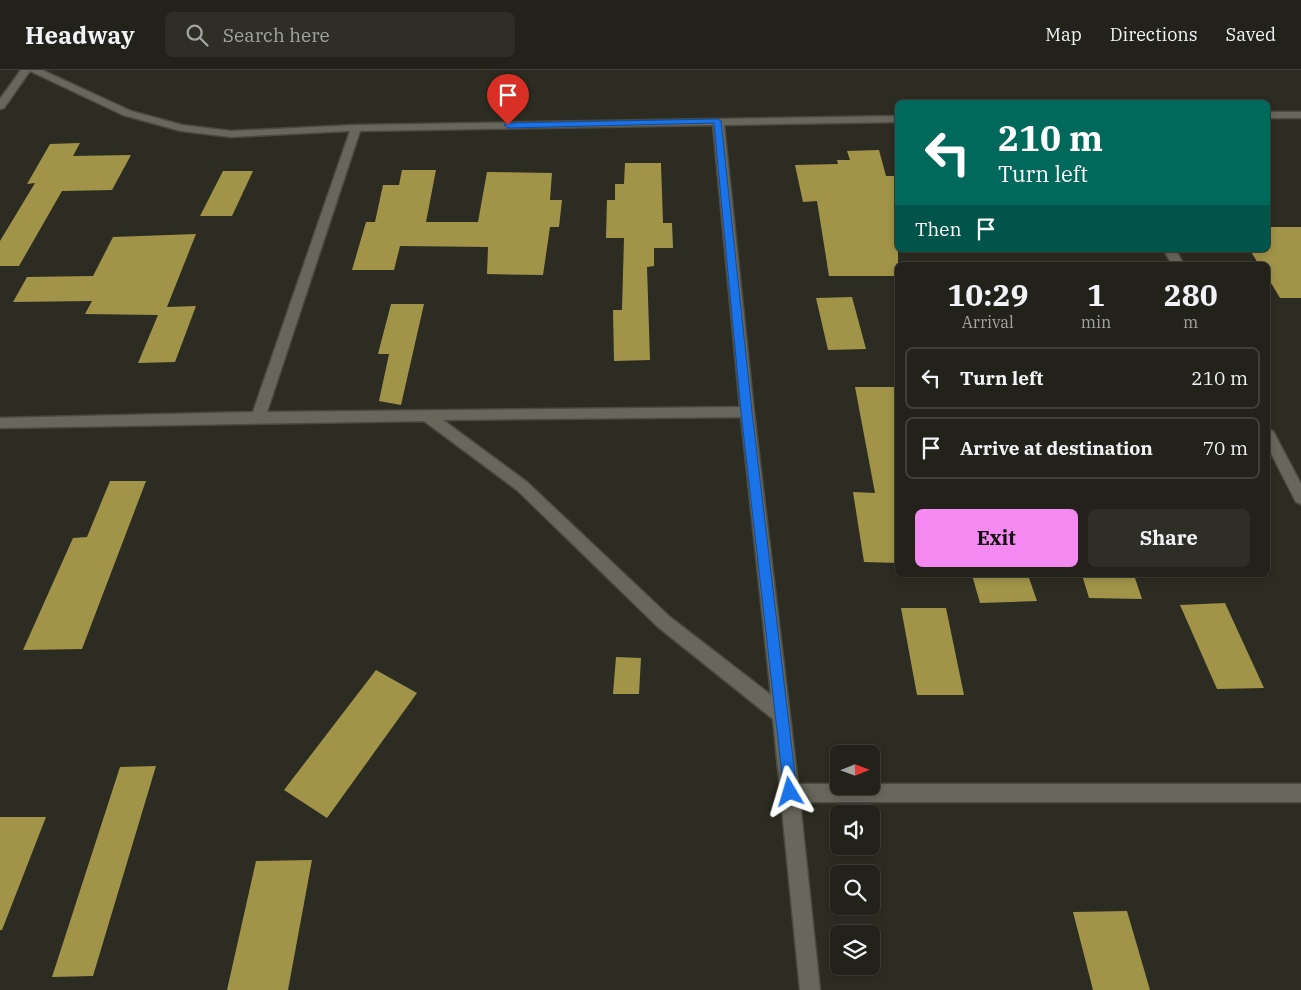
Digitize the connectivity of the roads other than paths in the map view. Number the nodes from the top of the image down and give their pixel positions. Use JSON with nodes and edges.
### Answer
{"nodes":[{"id":1,"x":26,"y":70,"type":"edge"},
{"id":2,"x":34,"y":70,"type":"edge"},
{"id":3,"x":0,"y":106,"type":"edge"},
{"id":4,"x":1270,"y":115,"type":"edge"},
{"id":5,"x":1301,"y":115,"type":"edge"},
{"id":6,"x":895,"y":119,"type":"edge"},
{"id":7,"x":718,"y":121,"type":"junction"},
{"id":8,"x":356,"y":128,"type":"junction"},
{"id":9,"x":747,"y":412,"type":"junction"},
{"id":10,"x":426,"y":415,"type":"junction"},
{"id":11,"x":258,"y":417,"type":"junction"},
{"id":12,"x":0,"y":423,"type":"edge"},
{"id":13,"x":1270,"y":439,"type":"edge"},
{"id":14,"x":1301,"y":498,"type":"edge"},
{"id":15,"x":782,"y":715,"type":"junction"},
{"id":16,"x":790,"y":792,"type":"junction"},
{"id":17,"x":1301,"y":793,"type":"edge"},
{"id":18,"x":810,"y":990,"type":"edge"}],
"edges":[{"from":1,"to":3,"type":"street"},
{"from":2,"to":8,"type":"street"},
{"from":4,"to":5,"type":"street"},
{"from":6,"to":7,"type":"street"},
{"from":7,"to":8,"type":"street"},
{"from":7,"to":9,"type":"street"},
{"from":8,"to":11,"type":"street"},
{"from":9,"to":10,"type":"street"},
{"from":9,"to":15,"type":"street"},
{"from":10,"to":11,"type":"street"},
{"from":10,"to":15,"type":"street"},
{"from":11,"to":12,"type":"street"},
{"from":13,"to":14,"type":"street"},
{"from":15,"to":16,"type":"street"},
{"from":16,"to":17,"type":"street"},
{"from":16,"to":18,"type":"street"}]}
